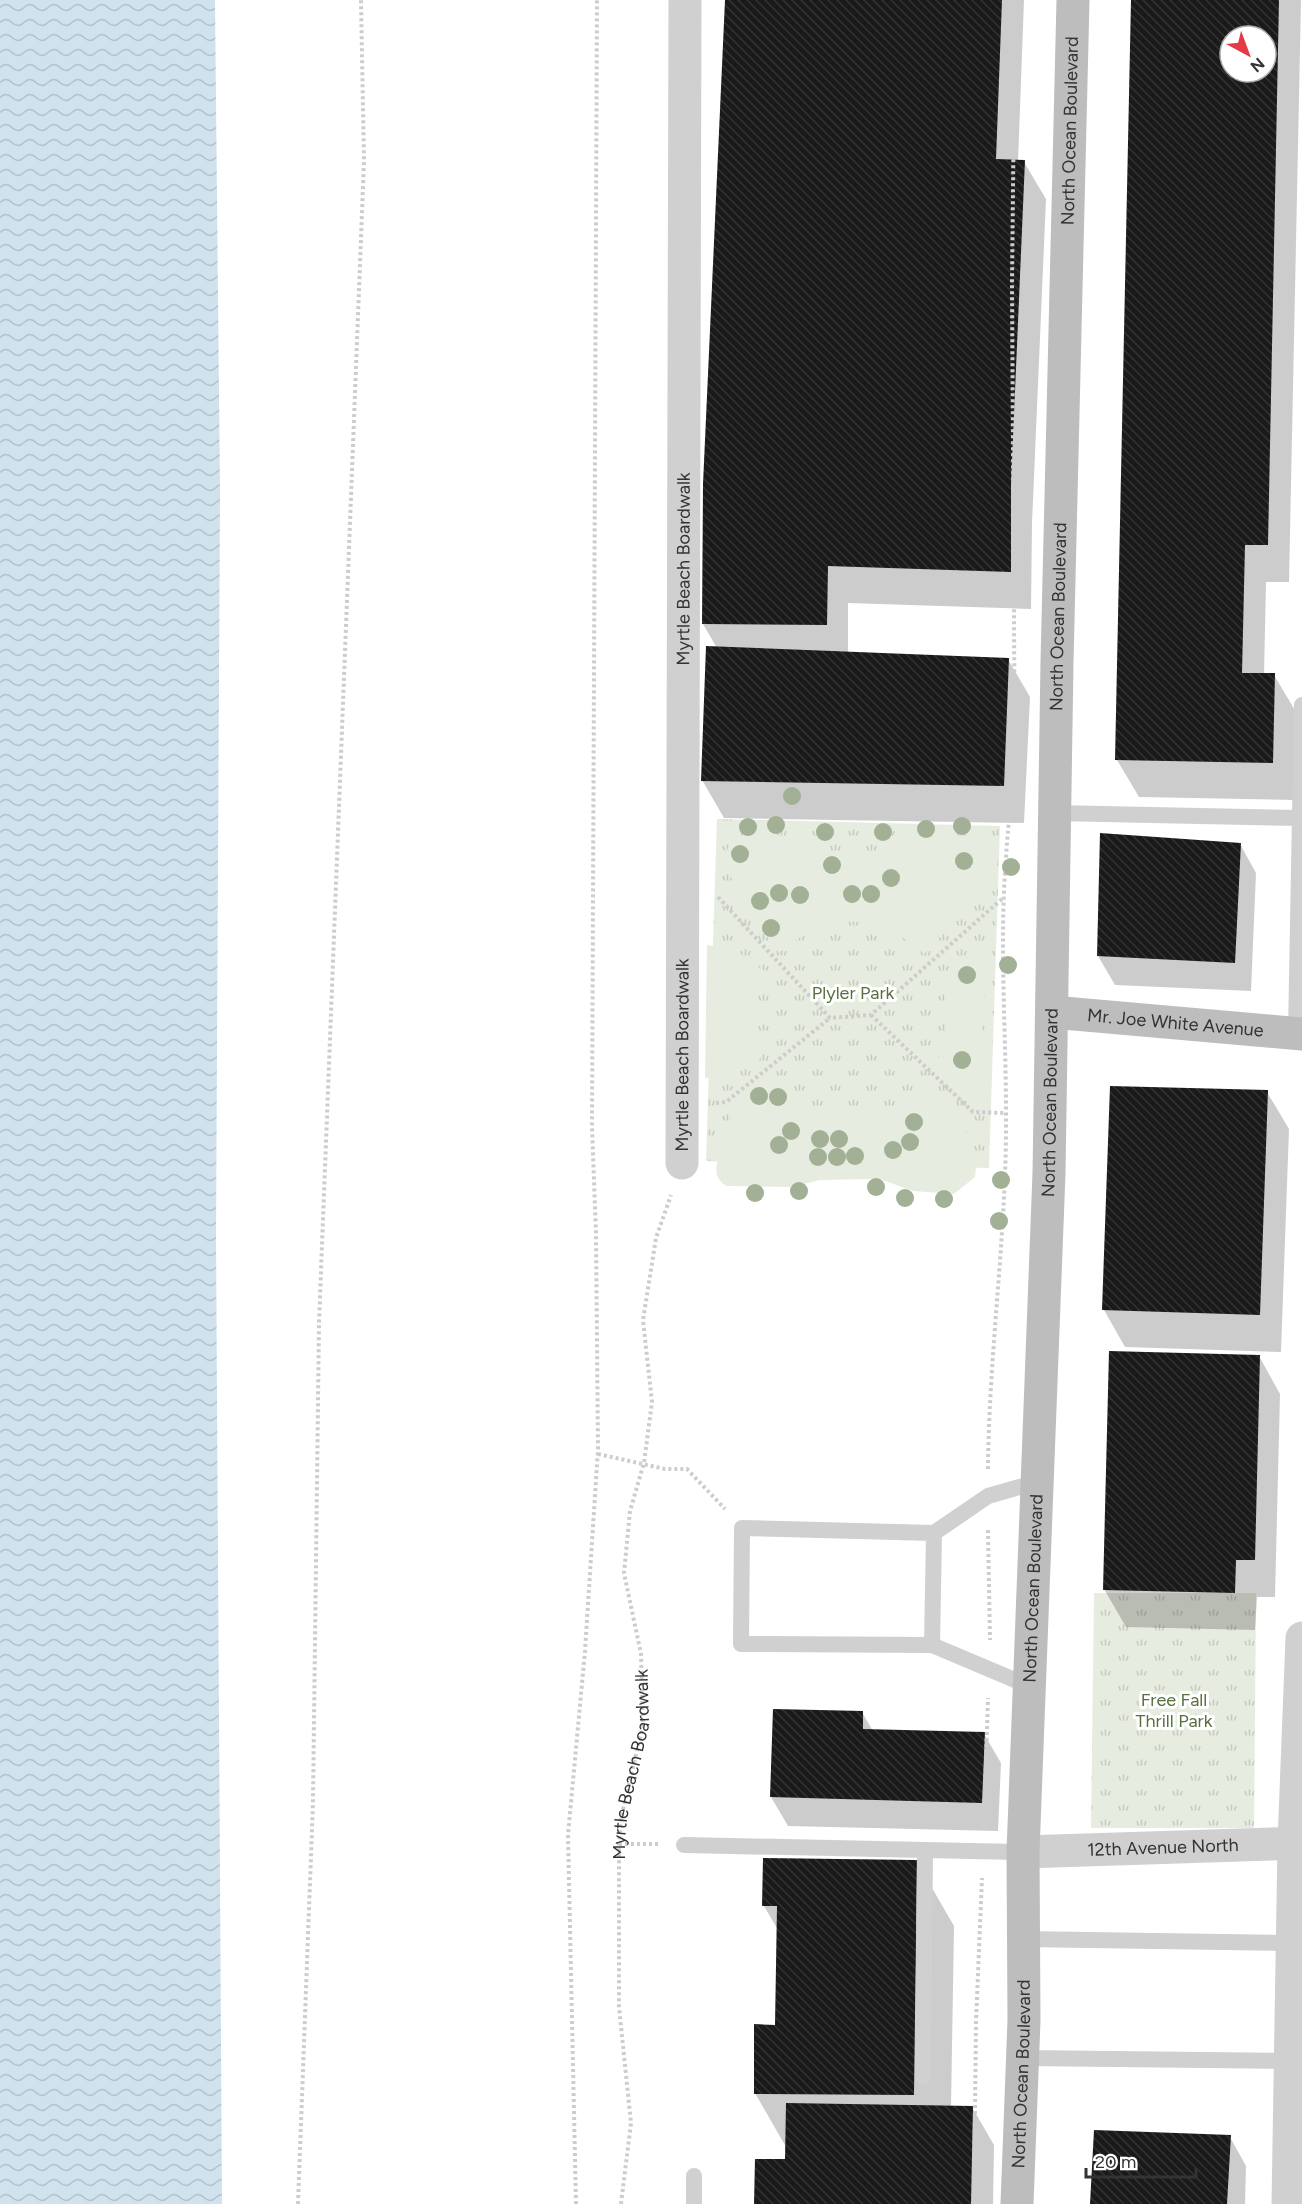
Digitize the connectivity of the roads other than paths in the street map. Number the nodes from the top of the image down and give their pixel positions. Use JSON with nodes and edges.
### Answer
{"nodes":[{"id":1,"x":685,"y":0,"type":"edge"},
{"id":2,"x":1073,"y":0,"type":"edge"},
{"id":3,"x":1302,"y":705,"type":"edge"},
{"id":4,"x":1055,"y":813,"type":"junction"},
{"id":5,"x":1300,"y":818,"type":"junction"},
{"id":6,"x":1052,"y":1012,"type":"junction"},
{"id":7,"x":1299,"y":1033,"type":"edge"},
{"id":8,"x":682,"y":1164,"type":"road end"},
{"id":9,"x":1037,"y":1482,"type":"junction"},
{"id":10,"x":934,"y":1533,"type":"junction"},
{"id":11,"x":1302,"y":1638,"type":"edge"},
{"id":12,"x":932,"y":1645,"type":"junction"},
{"id":13,"x":1029,"y":1686,"type":"junction"},
{"id":14,"x":1300,"y":1745,"type":"edge"},
{"id":15,"x":1298,"y":1843,"type":"edge"},
{"id":16,"x":684,"y":1845,"type":"road end"},
{"id":17,"x":925,"y":1850,"type":"junction"},
{"id":18,"x":1023,"y":1852,"type":"junction"},
{"id":19,"x":1296,"y":1929,"type":"edge"},
{"id":20,"x":1023,"y":1939,"type":"junction"},
{"id":21,"x":1023,"y":2058,"type":"junction"},
{"id":22,"x":1290,"y":2061,"type":"junction"},
{"id":23,"x":923,"y":2077,"type":"dead end"},
{"id":24,"x":694,"y":2176,"type":"dead end"},
{"id":25,"x":694,"y":2204,"type":"edge"},
{"id":26,"x":1017,"y":2204,"type":"edge"},
{"id":27,"x":1288,"y":2204,"type":"edge"}],
"edges":[{"from":1,"to":8,"type":"street","name":"Myrtle Beach Boardwalk"},
{"from":2,"to":4,"type":"main road","name":"North Ocean Boulevard"},
{"from":3,"to":5,"type":"lane"},
{"from":4,"to":5,"type":"lane"},
{"from":4,"to":6,"type":"main road","name":"North Ocean Boulevard"},
{"from":5,"to":7,"type":"lane"},
{"from":6,"to":7,"type":"main road","name":"Mr. Joe White Avenue"},
{"from":6,"to":9,"type":"main road","name":"North Ocean Boulevard"},
{"from":9,"to":10,"type":"lane"},
{"from":9,"to":13,"type":"main road","name":"North Ocean Boulevard"},
{"from":10,"to":12,"type":"lane"},
{"from":10,"to":12,"type":"lane"},
{"from":11,"to":14,"type":"street"},
{"from":12,"to":13,"type":"lane"},
{"from":13,"to":18,"type":"main road","name":"North Ocean Boulevard"},
{"from":14,"to":15,"type":"street"},
{"from":15,"to":18,"type":"street","name":"12th Avenue North"},
{"from":15,"to":19,"type":"street"},
{"from":16,"to":17,"type":"lane"},
{"from":17,"to":18,"type":"lane"},
{"from":17,"to":23,"type":"lane"},
{"from":18,"to":20,"type":"main road","name":"North Ocean Boulevard"},
{"from":19,"to":20,"type":"lane"},
{"from":19,"to":22,"type":"street"},
{"from":20,"to":21,"type":"main road","name":"North Ocean Boulevard"},
{"from":21,"to":22,"type":"lane"},
{"from":21,"to":26,"type":"main road","name":"North Ocean Boulevard"},
{"from":22,"to":27,"type":"street"},
{"from":24,"to":25,"type":"lane"}]}
